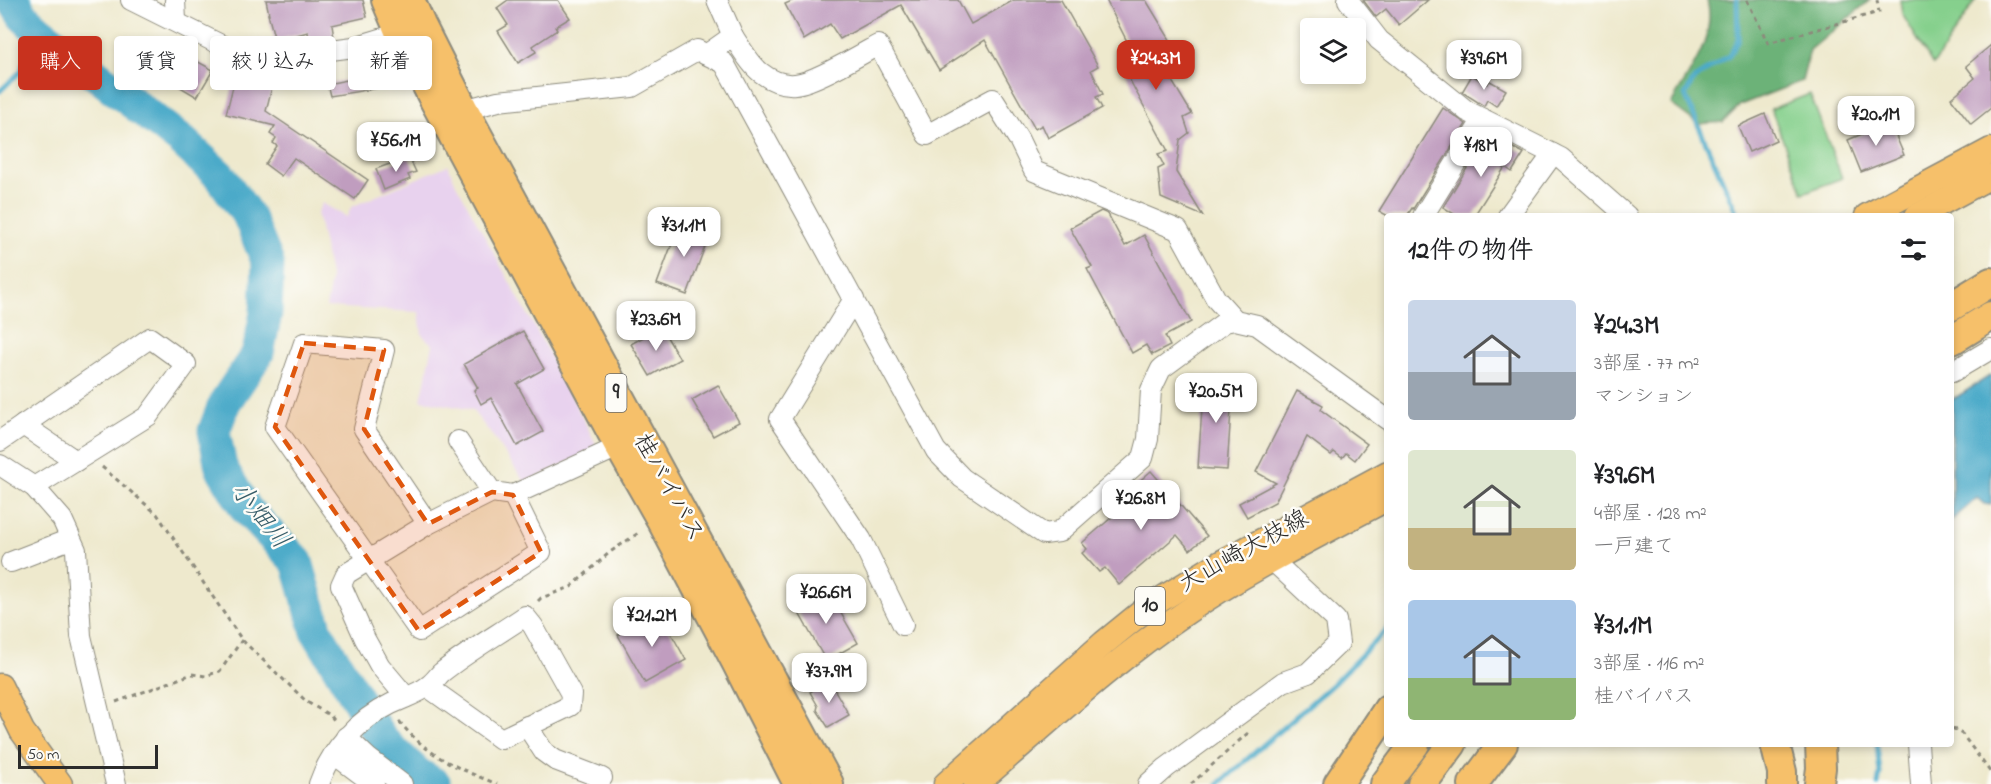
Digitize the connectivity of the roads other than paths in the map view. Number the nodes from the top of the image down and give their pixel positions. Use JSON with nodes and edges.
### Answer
{"nodes":[{"id":1,"x":131,"y":0,"type":"edge"},
{"id":2,"x":175,"y":0,"type":"edge"},
{"id":3,"x":386,"y":0,"type":"edge"},
{"id":4,"x":717,"y":0,"type":"edge"},
{"id":5,"x":1348,"y":0,"type":"edge"},
{"id":6,"x":410,"y":20,"type":"edge"},
{"id":7,"x":176,"y":21,"type":"junction"},
{"id":8,"x":733,"y":36,"type":"junction"},
{"id":9,"x":706,"y":55,"type":"junction"},
{"id":10,"x":455,"y":114,"type":"junction"},
{"id":11,"x":1483,"y":119,"type":"junction"},
{"id":12,"x":1991,"y":150,"type":"edge"},
{"id":13,"x":1553,"y":154,"type":"junction"},
{"id":14,"x":1991,"y":176,"type":"edge"},
{"id":15,"x":1425,"y":213,"type":"edge"},
{"id":16,"x":1510,"y":213,"type":"edge"},
{"id":17,"x":1624,"y":213,"type":"edge"},
{"id":18,"x":1873,"y":213,"type":"edge"},
{"id":19,"x":1923,"y":213,"type":"edge"},
{"id":20,"x":1991,"y":282,"type":"edge"},
{"id":21,"x":854,"y":300,"type":"junction"},
{"id":22,"x":1954,"y":305,"type":"edge"},
{"id":23,"x":1991,"y":316,"type":"edge"},
{"id":24,"x":1235,"y":320,"type":"junction"},
{"id":25,"x":1954,"y":339,"type":"edge"},
{"id":26,"x":1991,"y":349,"type":"edge"},
{"id":27,"x":1954,"y":371,"type":"edge"},
{"id":28,"x":1384,"y":417,"type":"edge"},
{"id":29,"x":23,"y":425,"type":"junction"},
{"id":30,"x":0,"y":441,"type":"edge"},
{"id":31,"x":458,"y":441,"type":"dead end"},
{"id":32,"x":629,"y":441,"type":"junction"},
{"id":33,"x":82,"y":457,"type":"junction"},
{"id":34,"x":0,"y":465,"type":"edge"},
{"id":35,"x":1384,"y":475,"type":"edge"},
{"id":36,"x":34,"y":487,"type":"junction"},
{"id":37,"x":492,"y":492,"type":"junction"},
{"id":38,"x":513,"y":495,"type":"junction"},
{"id":39,"x":1384,"y":500,"type":"edge"},
{"id":40,"x":428,"y":524,"type":"junction"},
{"id":41,"x":70,"y":539,"type":"junction"},
{"id":42,"x":1272,"y":560,"type":"junction"},
{"id":43,"x":368,"y":561,"type":"junction"},
{"id":44,"x":11,"y":562,"type":"dead end"},
{"id":45,"x":903,"y":625,"type":"dead end"},
{"id":46,"x":0,"y":686,"type":"edge"},
{"id":47,"x":428,"y":687,"type":"junction"},
{"id":48,"x":397,"y":701,"type":"junction"},
{"id":49,"x":1384,"y":715,"type":"edge"},
{"id":50,"x":527,"y":726,"type":"junction"},
{"id":51,"x":349,"y":734,"type":"junction"},
{"id":52,"x":1413,"y":747,"type":"edge"},
{"id":53,"x":1450,"y":747,"type":"edge"},
{"id":54,"x":1501,"y":747,"type":"edge"},
{"id":55,"x":1776,"y":747,"type":"edge"},
{"id":56,"x":1820,"y":747,"type":"edge"},
{"id":57,"x":1918,"y":747,"type":"edge"},
{"id":58,"x":334,"y":754,"type":"junction"},
{"id":59,"x":602,"y":778,"type":"dead end"},
{"id":60,"x":60,"y":784,"type":"edge"},
{"id":61,"x":116,"y":784,"type":"edge"},
{"id":62,"x":319,"y":784,"type":"edge"},
{"id":63,"x":374,"y":784,"type":"edge"},
{"id":64,"x":402,"y":784,"type":"edge"},
{"id":65,"x":798,"y":784,"type":"edge"},
{"id":66,"x":829,"y":784,"type":"edge"},
{"id":67,"x":946,"y":784,"type":"edge"},
{"id":68,"x":976,"y":784,"type":"edge"},
{"id":69,"x":1148,"y":784,"type":"edge"},
{"id":70,"x":1338,"y":784,"type":"edge"},
{"id":71,"x":1386,"y":784,"type":"edge"},
{"id":72,"x":1422,"y":784,"type":"edge"},
{"id":73,"x":1473,"y":784,"type":"edge"},
{"id":74,"x":1782,"y":784,"type":"edge"},
{"id":75,"x":1819,"y":784,"type":"edge"},
{"id":76,"x":1921,"y":784,"type":"edge"}],
"edges":[{"from":1,"to":7,"type":"street"},
{"from":2,"to":7,"type":"street"},
{"from":3,"to":6,"type":"highway","name":"桂バイパス","number":"9"},
{"from":4,"to":8,"type":"street"},
{"from":5,"to":11,"type":"street"},
{"from":6,"to":7,"type":"street"},
{"from":6,"to":10,"type":"highway","name":"桂バイパス","number":"9"},
{"from":8,"to":9,"type":"street"},
{"from":8,"to":24,"type":"street"},
{"from":9,"to":10,"type":"street"},
{"from":9,"to":21,"type":"street"},
{"from":10,"to":32,"type":"highway","name":"桂バイパス","number":"9"},
{"from":11,"to":13,"type":"street"},
{"from":11,"to":15,"type":"street"},
{"from":12,"to":18,"type":"main road"},
{"from":13,"to":16,"type":"street"},
{"from":13,"to":17,"type":"street"},
{"from":14,"to":19,"type":"main road"},
{"from":20,"to":22,"type":"highway"},
{"from":21,"to":24,"type":"street"},
{"from":21,"to":45,"type":"street"},
{"from":23,"to":25,"type":"highway"},
{"from":24,"to":28,"type":"street"},
{"from":26,"to":27,"type":"street"},
{"from":29,"to":30,"type":"street"},
{"from":29,"to":33,"type":"street"},
{"from":29,"to":33,"type":"street"},
{"from":31,"to":37,"type":"street"},
{"from":32,"to":38,"type":"street"},
{"from":32,"to":65,"type":"highway","name":"桂バイパス","number":"9"},
{"from":32,"to":66,"type":"highway","name":"桂バイパス","number":"9"},
{"from":33,"to":36,"type":"street"},
{"from":34,"to":36,"type":"street"},
{"from":35,"to":67,"type":"main road","name":"大山崎大枝線","number":"10"},
{"from":36,"to":41,"type":"street"},
{"from":37,"to":38,"type":"street"},
{"from":37,"to":40,"type":"street"},
{"from":38,"to":43,"type":"street"},
{"from":39,"to":42,"type":"main road","name":"大山崎大枝線","number":"10"},
{"from":40,"to":43,"type":"street"},
{"from":40,"to":43,"type":"street"},
{"from":41,"to":44,"type":"street"},
{"from":41,"to":61,"type":"street"},
{"from":42,"to":68,"type":"main road","name":"大山崎大枝線","number":"10"},
{"from":42,"to":69,"type":"street"},
{"from":43,"to":48,"type":"street"},
{"from":46,"to":60,"type":"main road"},
{"from":47,"to":48,"type":"street"},
{"from":47,"to":50,"type":"street"},
{"from":47,"to":50,"type":"street"},
{"from":48,"to":51,"type":"street"},
{"from":49,"to":70,"type":"highway"},
{"from":50,"to":59,"type":"street"},
{"from":51,"to":58,"type":"street"},
{"from":51,"to":64,"type":"street"},
{"from":52,"to":71,"type":"highway"},
{"from":53,"to":72,"type":"highway"},
{"from":54,"to":73,"type":"highway"},
{"from":55,"to":74,"type":"highway"},
{"from":56,"to":75,"type":"highway"},
{"from":57,"to":76,"type":"street"},
{"from":58,"to":62,"type":"street"},
{"from":58,"to":63,"type":"street"}]}
